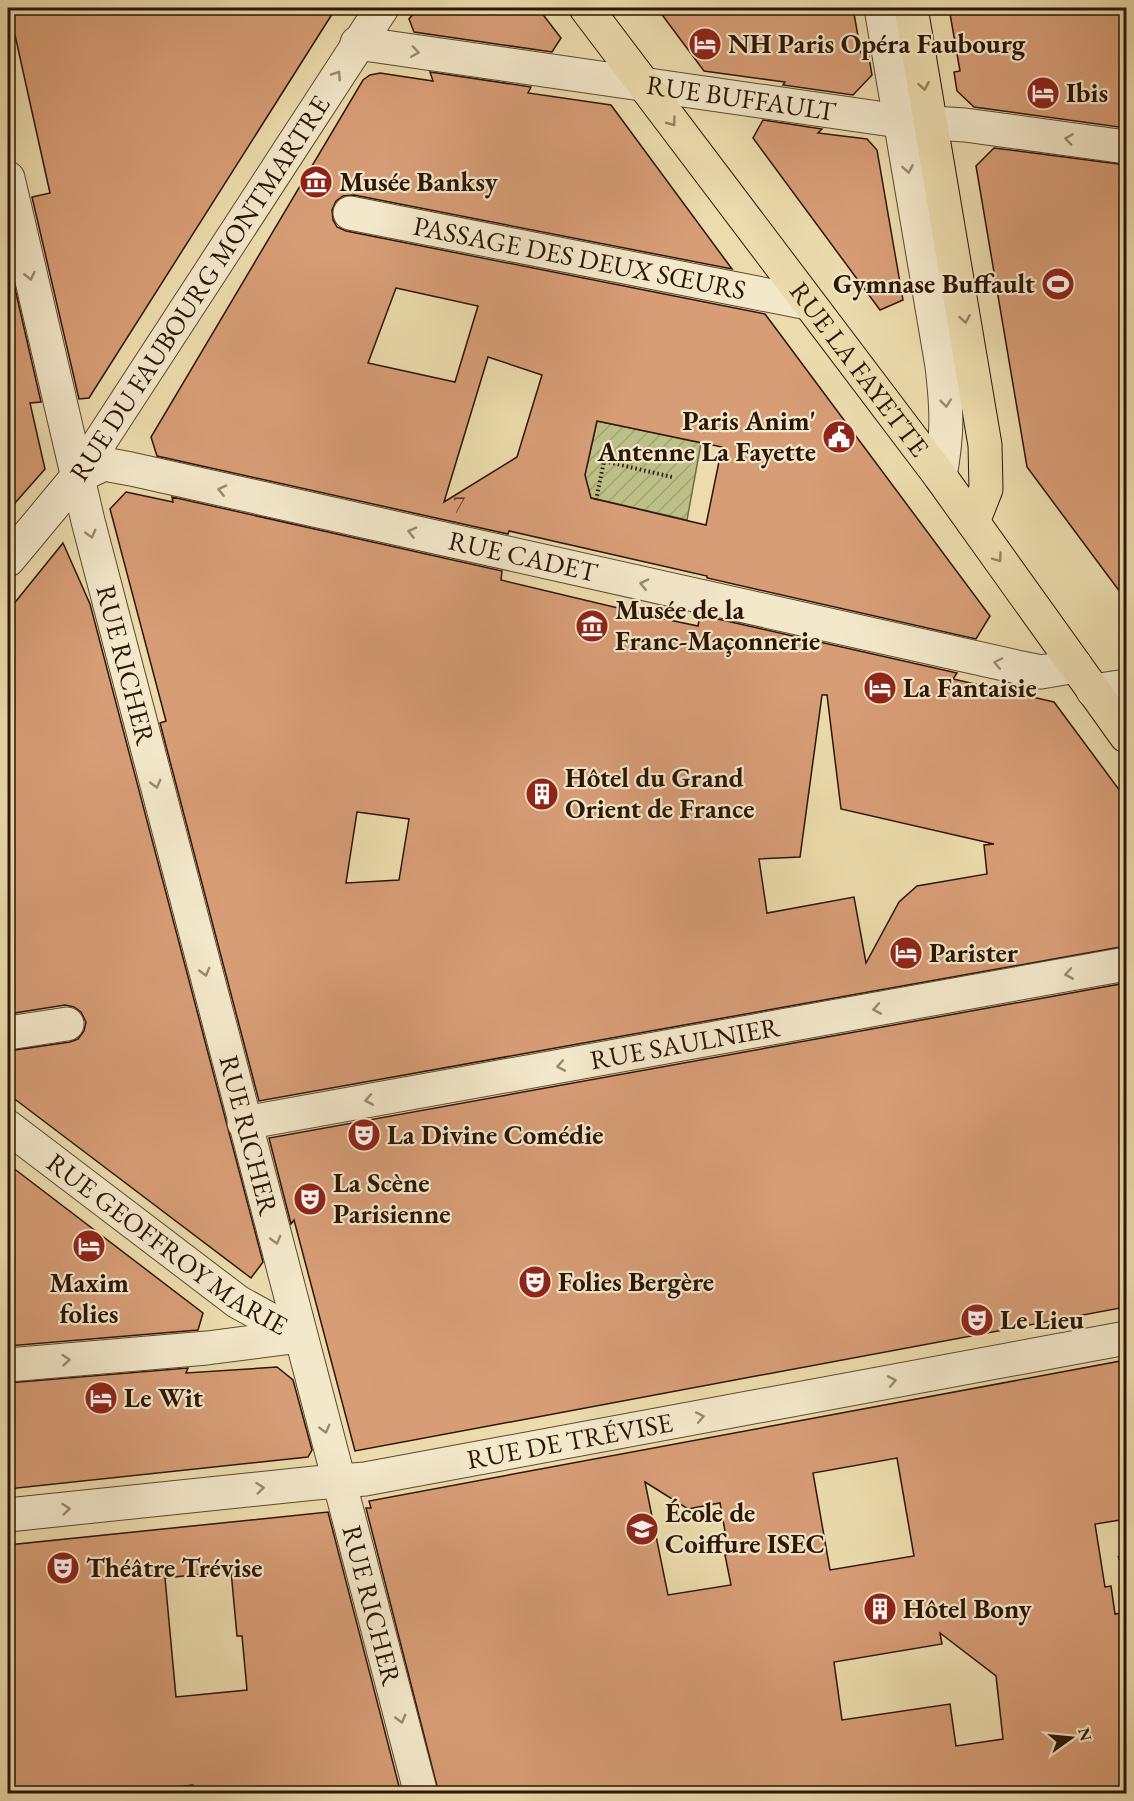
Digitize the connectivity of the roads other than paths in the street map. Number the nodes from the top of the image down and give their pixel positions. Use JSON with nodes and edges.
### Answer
{"nodes":[{"id":1,"x":382,"y":8,"type":"edge"},
{"id":2,"x":586,"y":8,"type":"edge"},
{"id":3,"x":880,"y":8,"type":"edge"},
{"id":4,"x":911,"y":8,"type":"edge"},
{"id":5,"x":357,"y":43,"type":"junction"},
{"id":6,"x":643,"y":84,"type":"junction"},
{"id":7,"x":915,"y":122,"type":"junction"},
{"id":8,"x":1126,"y":147,"type":"edge"},
{"id":9,"x":8,"y":178,"type":"edge"},
{"id":10,"x":350,"y":213,"type":"dead end"},
{"id":11,"x":808,"y":303,"type":"junction"},
{"id":12,"x":940,"y":476,"type":"junction"},
{"id":13,"x":77,"y":477,"type":"junction"},
{"id":14,"x":973,"y":522,"type":"junction"},
{"id":15,"x":8,"y":560,"type":"edge"},
{"id":16,"x":1085,"y":678,"type":"junction"},
{"id":17,"x":1126,"y":686,"type":"edge"},
{"id":18,"x":1126,"y":736,"type":"edge"},
{"id":19,"x":1119,"y":966,"type":"edge"},
{"id":20,"x":67,"y":1024,"type":"dead end"},
{"id":21,"x":8,"y":1033,"type":"edge"},
{"id":22,"x":244,"y":1123,"type":"junction"},
{"id":23,"x":8,"y":1127,"type":"edge"},
{"id":24,"x":300,"y":1336,"type":"junction"},
{"id":25,"x":1126,"y":1338,"type":"edge"},
{"id":26,"x":8,"y":1365,"type":"edge"},
{"id":27,"x":339,"y":1481,"type":"junction"},
{"id":28,"x":8,"y":1515,"type":"edge"},
{"id":29,"x":421,"y":1794,"type":"edge"}],
"edges":[{"from":1,"to":5,"type":"street","name":"RUE DU FAUBOURG MONTMARTRE"},
{"from":2,"to":6,"type":"main road","name":"RUE LA FAYETTE"},
{"from":3,"to":7,"type":"street"},
{"from":4,"to":7,"type":"main road","one_way":true},
{"from":5,"to":6,"type":"street","name":"RUE BUFFAULT","one_way":true},
{"from":13,"to":5,"type":"street","name":"RUE DU FAUBOURG MONTMARTRE","one_way":true},
{"from":6,"to":7,"type":"street","name":"RUE BUFFAULT"},
{"from":6,"to":11,"type":"main road","name":"RUE LA FAYETTE","one_way":true},
{"from":8,"to":7,"type":"street","name":"RUE BUFFAULT","one_way":true},
{"from":7,"to":12,"type":"street","one_way":true},
{"from":7,"to":14,"type":"main road","one_way":true},
{"from":9,"to":13,"type":"street","name":"RUE RICHER","one_way":true},
{"from":10,"to":11,"type":"street","name":"PASSAGE DES DEUX SŒURS"},
{"from":11,"to":12,"type":"main road","name":"RUE LA FAYETTE"},
{"from":12,"to":14,"type":"main road","name":"RUE LA FAYETTE"},
{"from":13,"to":15,"type":"street","name":"RUE DU FAUBOURG MONTMARTRE"},
{"from":16,"to":13,"type":"street","name":"RUE CADET","one_way":true},
{"from":13,"to":22,"type":"street","name":"RUE RICHER","one_way":true},
{"from":14,"to":16,"type":"main road","name":"RUE LA FAYETTE","one_way":true},
{"from":16,"to":17,"type":"street","name":"RUE CADET"},
{"from":16,"to":18,"type":"main road","name":"RUE LA FAYETTE"},
{"from":19,"to":22,"type":"street","name":"RUE SAULNIER","one_way":true},
{"from":20,"to":21,"type":"street"},
{"from":22,"to":24,"type":"street","name":"RUE RICHER","one_way":true},
{"from":23,"to":24,"type":"street","name":"RUE GEOFFROY MARIE"},
{"from":26,"to":24,"type":"street","one_way":true},
{"from":24,"to":27,"type":"street","name":"RUE RICHER","one_way":true},
{"from":27,"to":25,"type":"street","name":"RUE DE TRÉVISE","one_way":true},
{"from":28,"to":27,"type":"street","name":"RUE DE TRÉVISE","one_way":true},
{"from":27,"to":29,"type":"street","name":"RUE RICHER","one_way":true}]}
